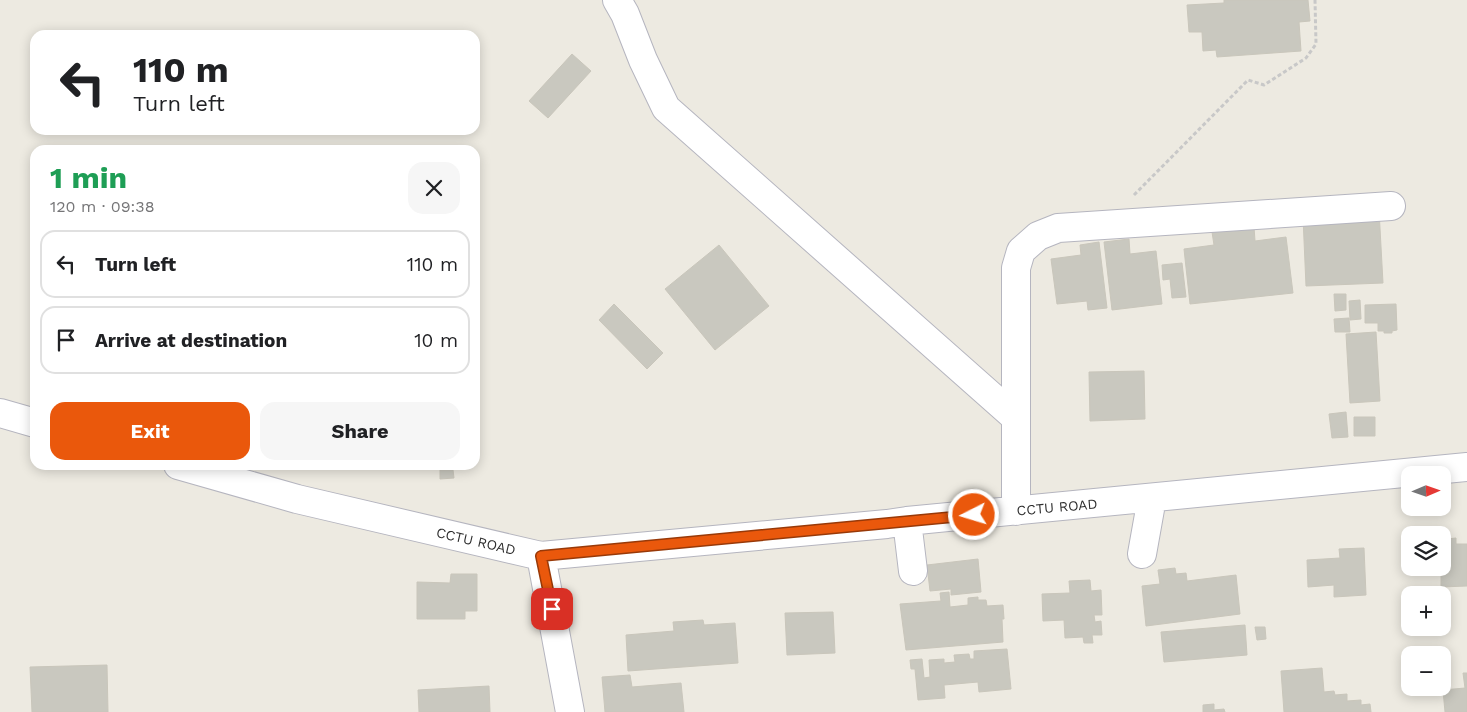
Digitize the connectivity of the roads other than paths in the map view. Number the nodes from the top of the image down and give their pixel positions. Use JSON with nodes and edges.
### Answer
{"nodes":[{"id":1,"x":617,"y":0,"type":"edge"},
{"id":2,"x":1391,"y":206,"type":"dead end"},
{"id":3,"x":0,"y":413,"type":"edge"},
{"id":4,"x":1016,"y":418,"type":"junction"},
{"id":5,"x":30,"y":422,"type":"edge"},
{"id":6,"x":1467,"y":467,"type":"edge"},
{"id":7,"x":196,"y":470,"type":"edge"},
{"id":8,"x":1152,"y":498,"type":"junction"},
{"id":9,"x":1016,"y":511,"type":"junction"},
{"id":10,"x":907,"y":521,"type":"junction"},
{"id":11,"x":1142,"y":554,"type":"dead end"},
{"id":12,"x":541,"y":556,"type":"junction"},
{"id":13,"x":912,"y":571,"type":"dead end"},
{"id":14,"x":570,"y":712,"type":"edge"}],
"edges":[{"from":1,"to":4,"type":"street"},
{"from":2,"to":4,"type":"street"},
{"from":3,"to":5,"type":"street"},
{"from":4,"to":9,"type":"street"},
{"from":6,"to":8,"type":"street","name":"CCTU ROAD"},
{"from":7,"to":12,"type":"street","name":"CCTU ROAD"},
{"from":8,"to":9,"type":"street","name":"CCTU ROAD"},
{"from":8,"to":11,"type":"street"},
{"from":9,"to":10,"type":"street","name":"CCTU ROAD"},
{"from":10,"to":12,"type":"street","name":"CCTU ROAD"},
{"from":10,"to":13,"type":"street"},
{"from":12,"to":14,"type":"street"}]}
